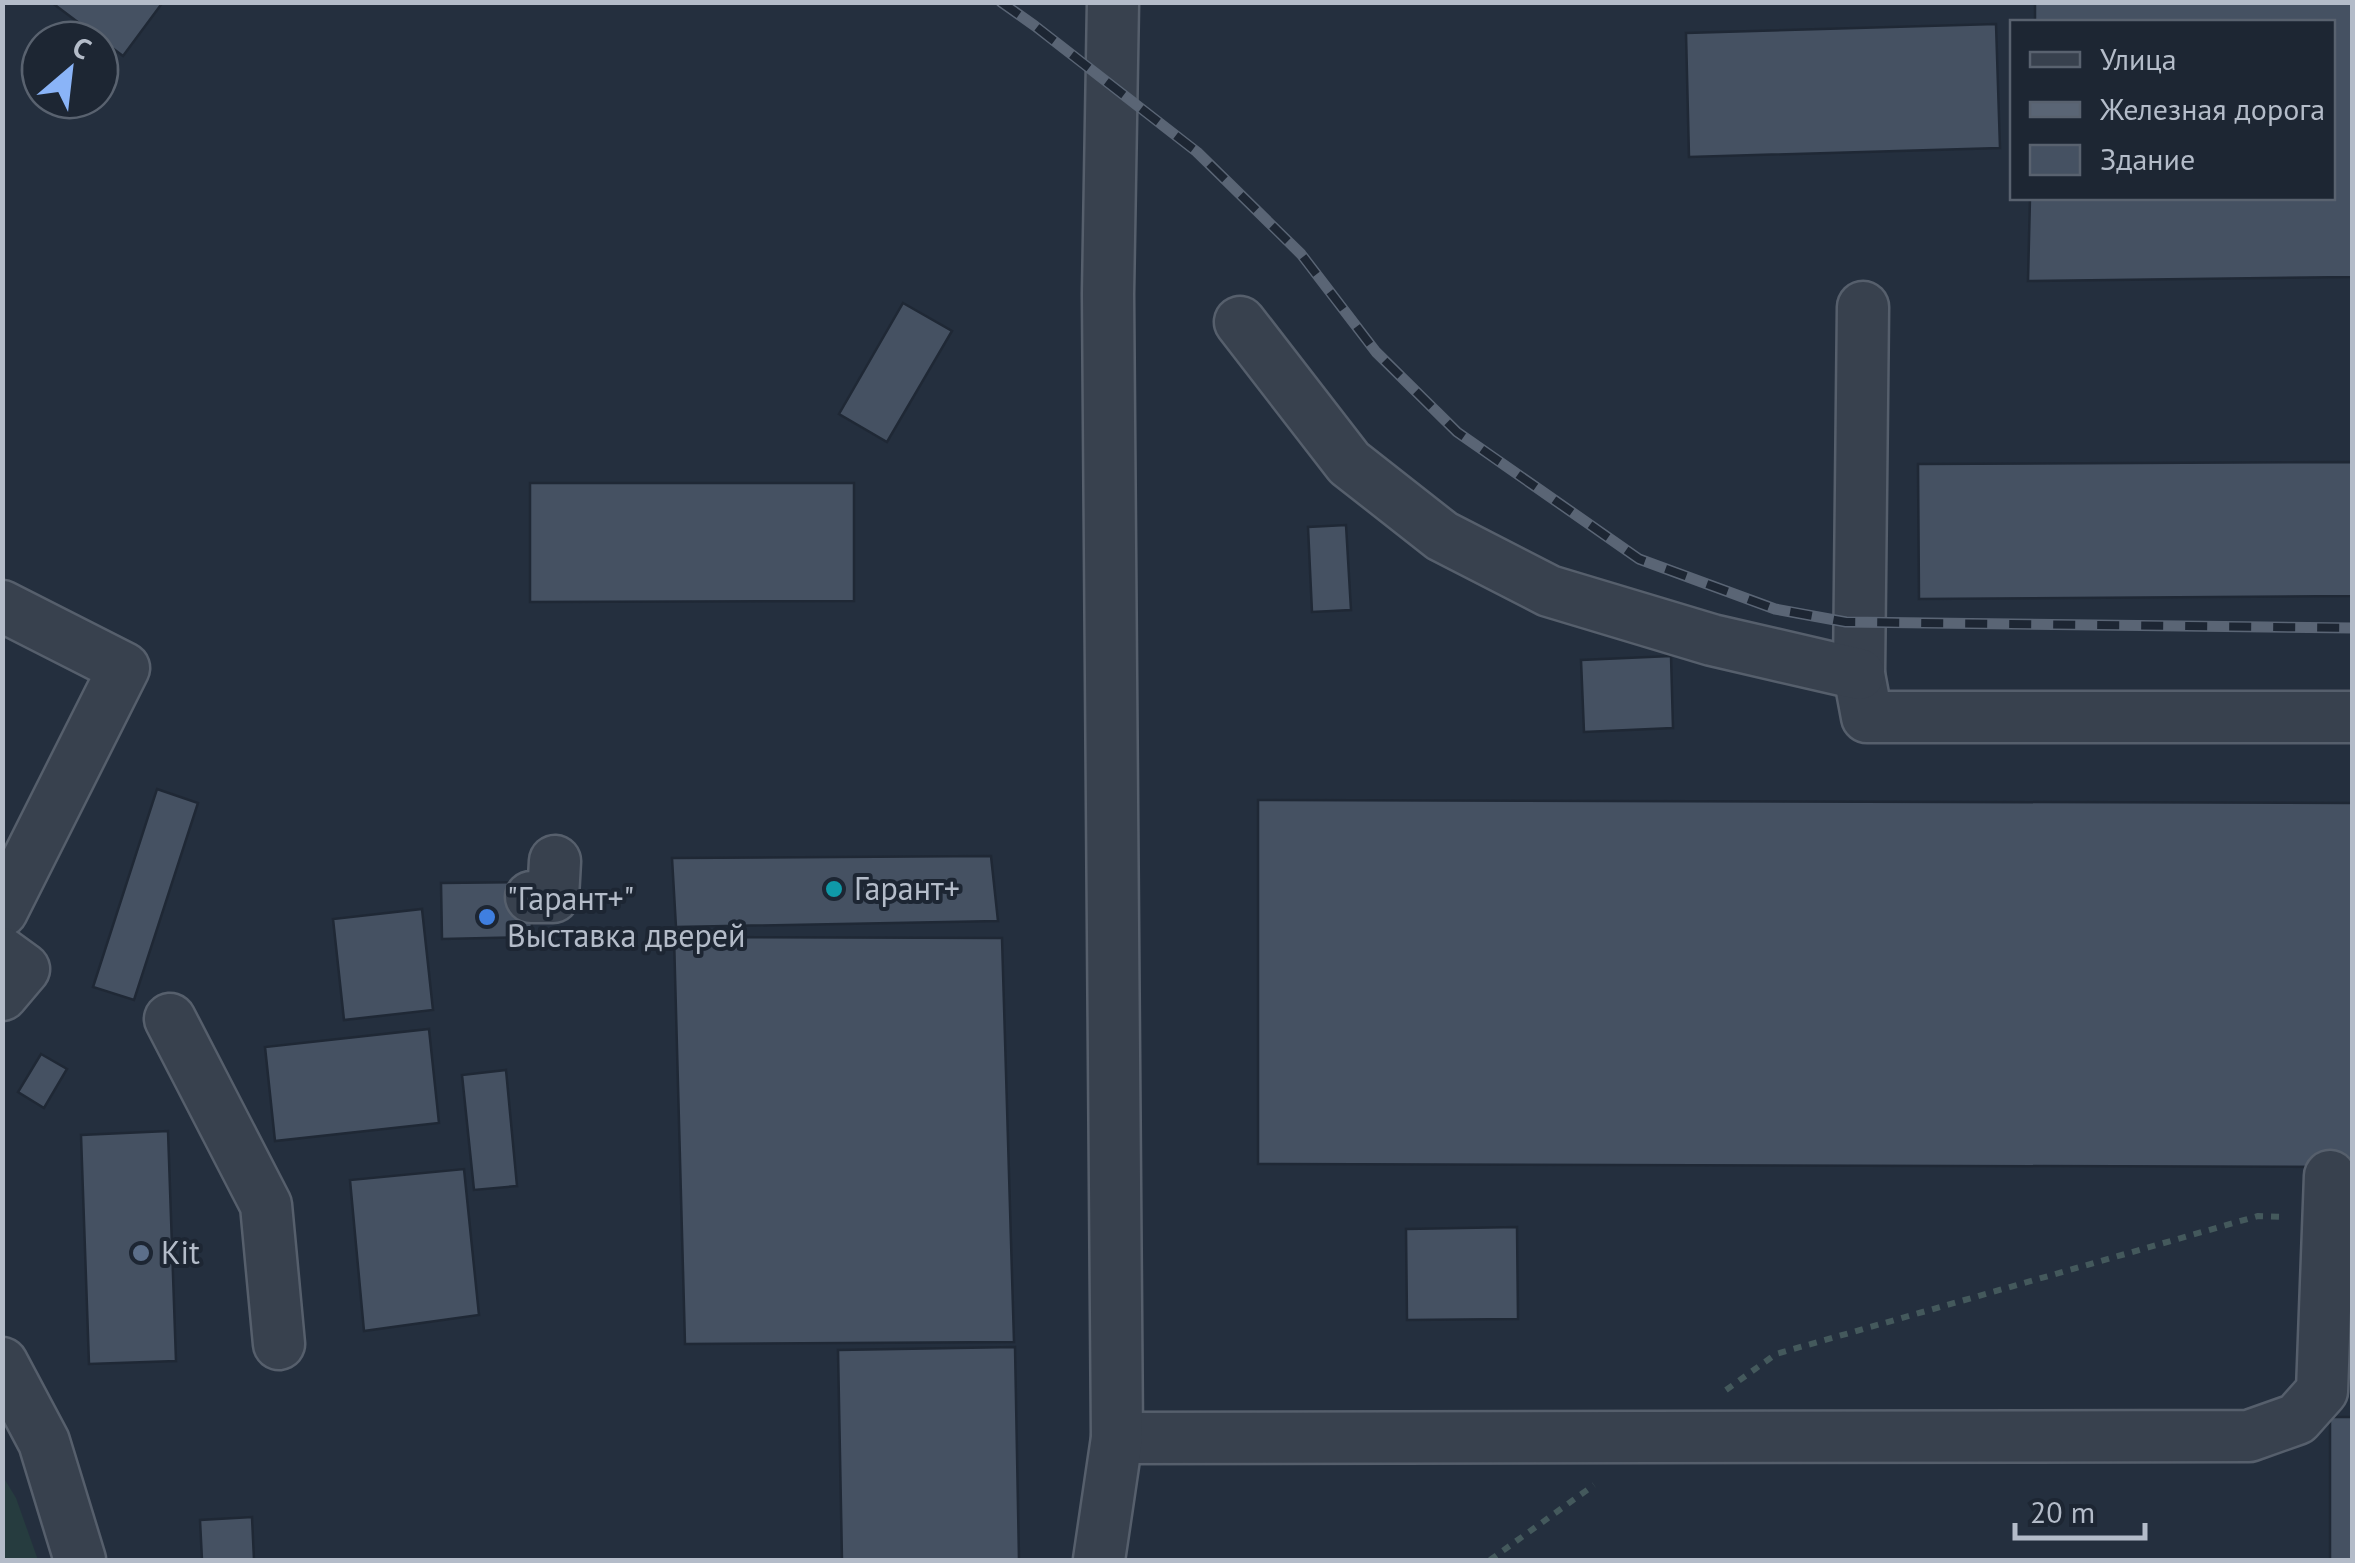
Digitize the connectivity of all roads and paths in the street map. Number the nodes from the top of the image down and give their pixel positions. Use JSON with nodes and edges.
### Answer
{"nodes":[{"id":1,"x":1113,"y":2,"type":"edge"},
{"id":2,"x":1863,"y":307,"type":"dead end"},
{"id":3,"x":1240,"y":322,"type":"dead end"},
{"id":4,"x":2,"y":606,"type":"edge"},
{"id":5,"x":1859,"y":674,"type":"junction"},
{"id":6,"x":2352,"y":717,"type":"edge"},
{"id":7,"x":2,"y":911,"type":"edge"},
{"id":8,"x":2,"y":953,"type":"edge"},
{"id":9,"x":2,"y":995,"type":"edge"},
{"id":10,"x":170,"y":1019,"type":"dead end"},
{"id":11,"x":2337,"y":1203,"type":"edge"},
{"id":12,"x":279,"y":1344,"type":"dead end"},
{"id":13,"x":2,"y":1363,"type":"edge"},
{"id":14,"x":1719,"y":1395,"type":"dead end"},
{"id":15,"x":1117,"y":1438,"type":"junction"},
{"id":16,"x":1600,"y":1482,"type":"dead end"},
{"id":17,"x":80,"y":1560,"type":"edge"},
{"id":18,"x":1099,"y":1560,"type":"edge"},
{"id":19,"x":1490,"y":1560,"type":"edge"}],
"edges":[{"from":1,"to":15,"type":"street"},
{"from":2,"to":5,"type":"street"},
{"from":3,"to":5,"type":"street"},
{"from":4,"to":7,"type":"street"},
{"from":5,"to":6,"type":"street"},
{"from":8,"to":9,"type":"street"},
{"from":10,"to":12,"type":"street"},
{"from":11,"to":14,"type":"path"},
{"from":11,"to":15,"type":"street"},
{"from":13,"to":17,"type":"street"},
{"from":15,"to":18,"type":"street"},
{"from":16,"to":19,"type":"path"}]}
